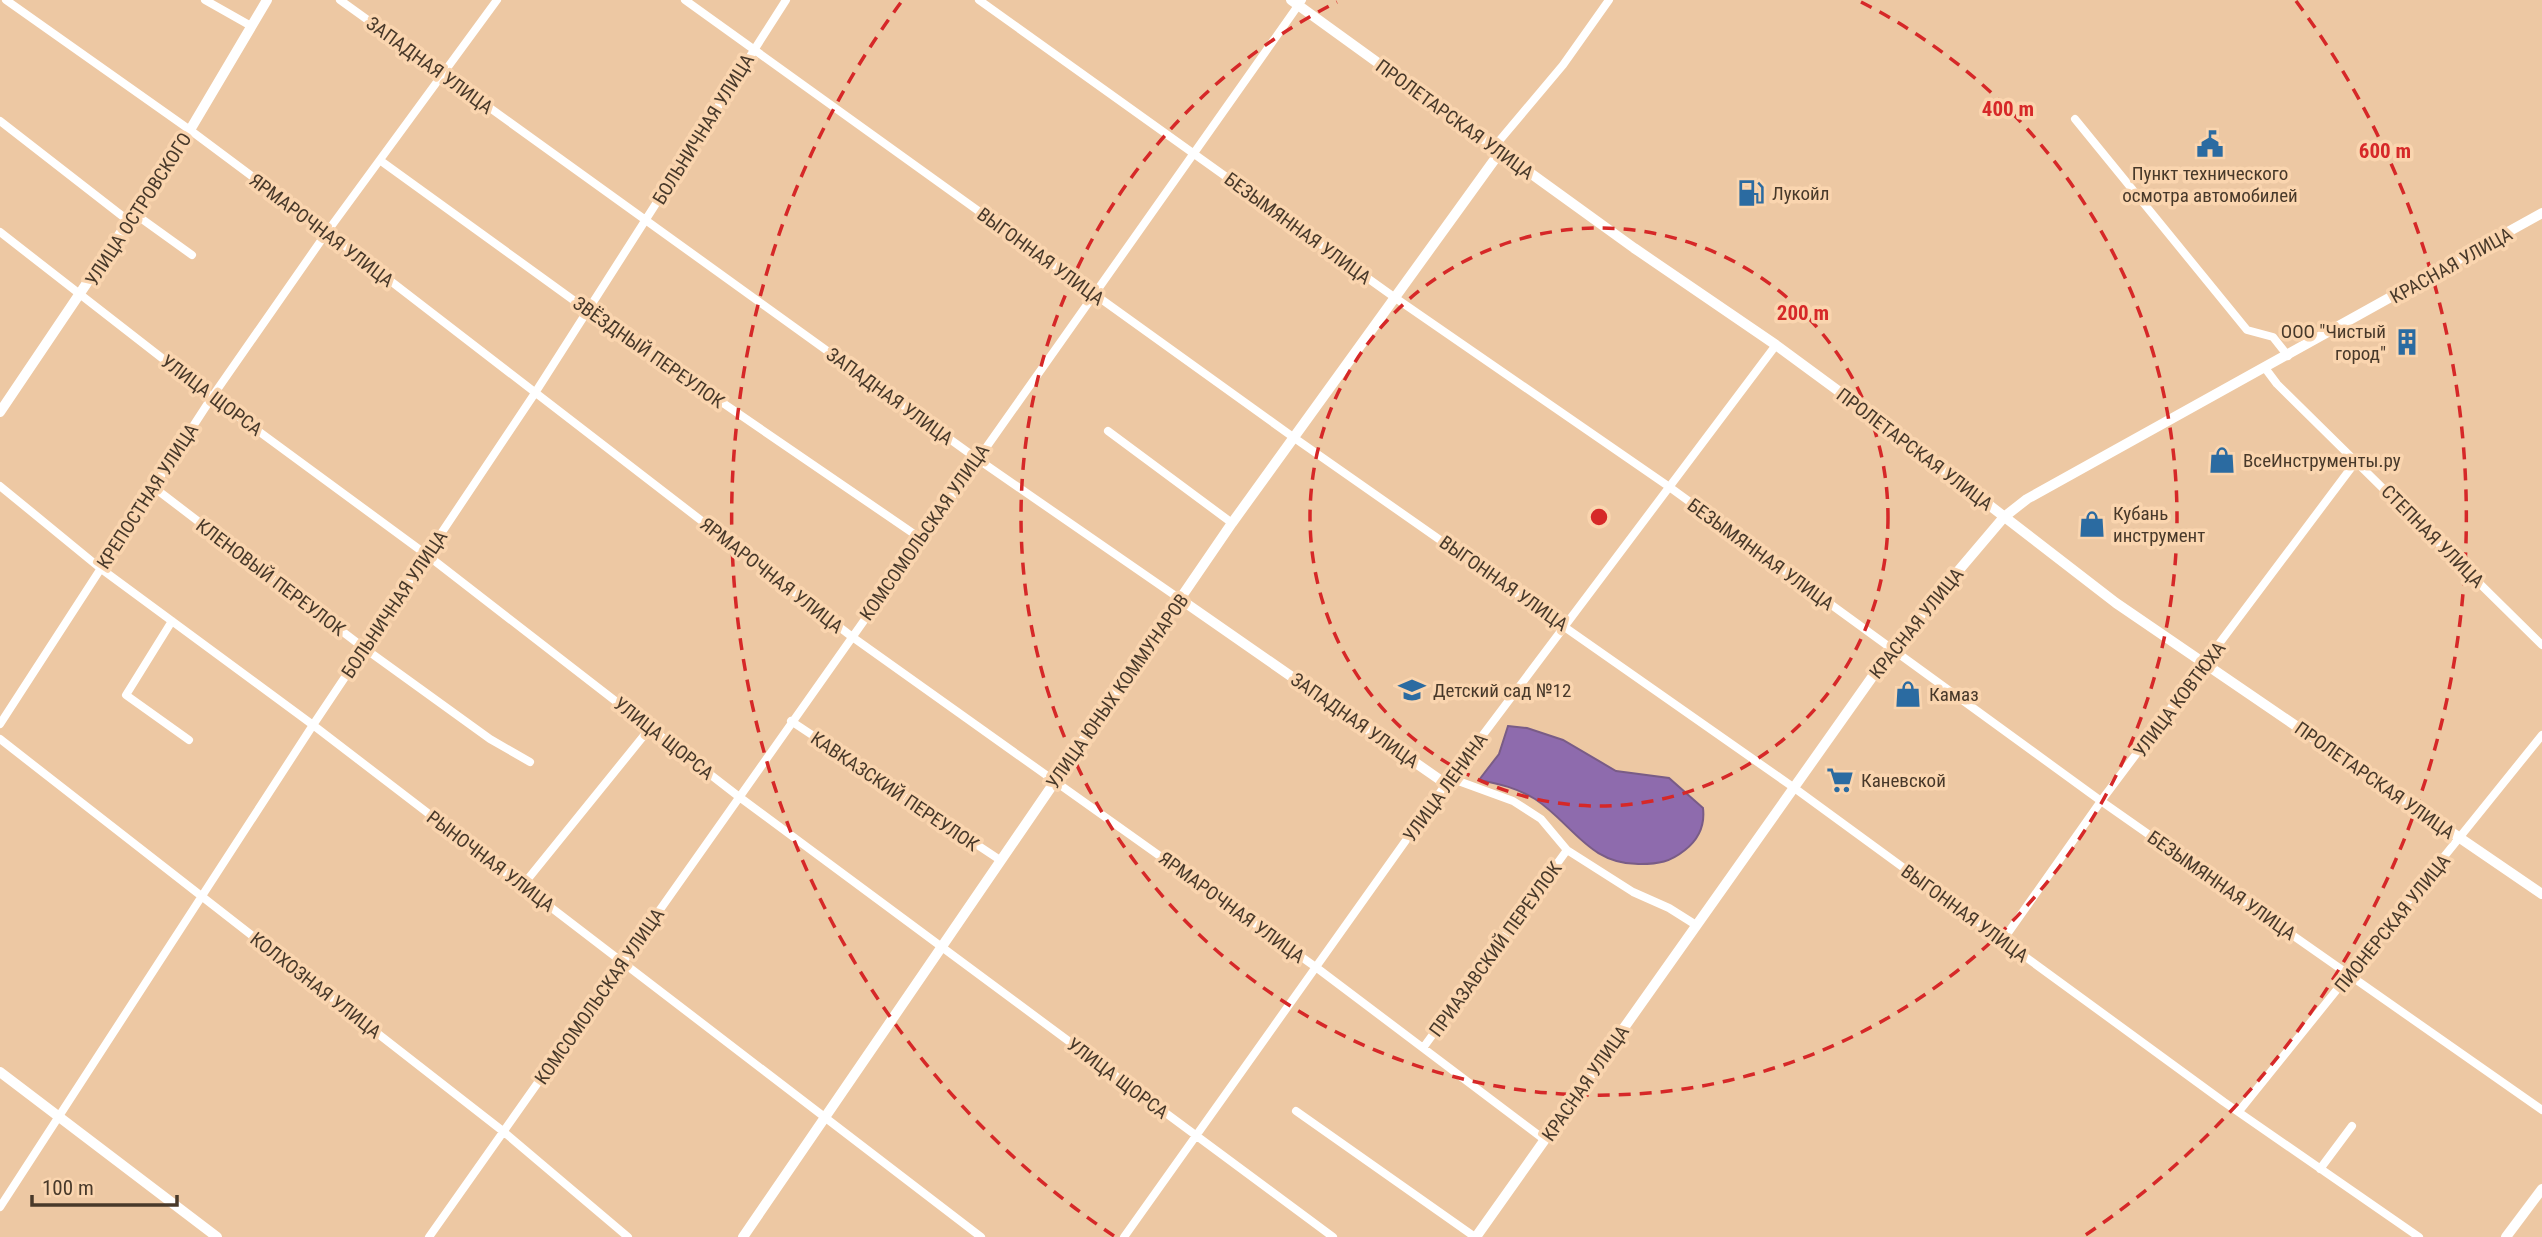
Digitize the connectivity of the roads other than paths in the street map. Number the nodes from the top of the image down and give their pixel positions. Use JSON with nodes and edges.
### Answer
{"nodes":[{"id":1,"x":6,"y":0,"type":"edge"},
{"id":2,"x":205,"y":0,"type":"edge"},
{"id":3,"x":267,"y":0,"type":"edge"},
{"id":4,"x":340,"y":0,"type":"edge"},
{"id":5,"x":497,"y":0,"type":"edge"},
{"id":6,"x":685,"y":0,"type":"edge"},
{"id":7,"x":786,"y":0,"type":"edge"},
{"id":8,"x":979,"y":0,"type":"edge"},
{"id":9,"x":1609,"y":0,"type":"edge"},
{"id":10,"x":1297,"y":2,"type":"edge"},
{"id":11,"x":251,"y":26,"type":"junction"},
{"id":12,"x":753,"y":50,"type":"junction"},
{"id":13,"x":443,"y":74,"type":"junction"},
{"id":14,"x":2075,"y":119,"type":"dead end"},
{"id":15,"x":0,"y":121,"type":"edge"},
{"id":16,"x":190,"y":130,"type":"junction"},
{"id":17,"x":1497,"y":149,"type":"junction"},
{"id":18,"x":1193,"y":152,"type":"junction"},
{"id":19,"x":381,"y":161,"type":"junction"},
{"id":20,"x":2542,"y":213,"type":"edge"},
{"id":21,"x":133,"y":218,"type":"junction"},
{"id":22,"x":645,"y":220,"type":"junction"},
{"id":23,"x":0,"y":232,"type":"edge"},
{"id":24,"x":327,"y":232,"type":"junction"},
{"id":25,"x":192,"y":255,"type":"dead end"},
{"id":26,"x":83,"y":294,"type":"junction"},
{"id":27,"x":1095,"y":294,"type":"junction"},
{"id":28,"x":1394,"y":297,"type":"junction"},
{"id":29,"x":587,"y":310,"type":"junction"},
{"id":30,"x":1776,"y":345,"type":"junction"},
{"id":31,"x":2288,"y":356,"type":"junction"},
{"id":32,"x":2265,"y":368,"type":"junction"},
{"id":33,"x":535,"y":393,"type":"junction"},
{"id":34,"x":212,"y":397,"type":"junction"},
{"id":35,"x":0,"y":412,"type":"edge"},
{"id":36,"x":1108,"y":430,"type":"dead end"},
{"id":37,"x":1293,"y":437,"type":"junction"},
{"id":38,"x":976,"y":458,"type":"junction"},
{"id":39,"x":2357,"y":460,"type":"junction"},
{"id":40,"x":0,"y":485,"type":"edge"},
{"id":41,"x":152,"y":486,"type":"junction"},
{"id":42,"x":1668,"y":486,"type":"junction"},
{"id":43,"x":2004,"y":517,"type":"junction"},
{"id":44,"x":1233,"y":523,"type":"junction"},
{"id":45,"x":920,"y":538,"type":"junction"},
{"id":46,"x":427,"y":555,"type":"junction"},
{"id":47,"x":100,"y":568,"type":"junction"},
{"id":48,"x":1180,"y":599,"type":"junction"},
{"id":49,"x":172,"y":621,"type":"junction"},
{"id":50,"x":1567,"y":626,"type":"junction"},
{"id":51,"x":851,"y":636,"type":"junction"},
{"id":52,"x":2542,"y":645,"type":"edge"},
{"id":53,"x":364,"y":648,"type":"junction"},
{"id":54,"x":1892,"y":649,"type":"junction"},
{"id":55,"x":2207,"y":663,"type":"junction"},
{"id":56,"x":791,"y":721,"type":"junction"},
{"id":57,"x":0,"y":724,"type":"edge"},
{"id":58,"x":313,"y":725,"type":"junction"},
{"id":59,"x":650,"y":728,"type":"junction"},
{"id":60,"x":2542,"y":735,"type":"edge"},
{"id":61,"x":0,"y":739,"type":"edge"},
{"id":62,"x":189,"y":740,"type":"dead end"},
{"id":63,"x":530,"y":762,"type":"dead end"},
{"id":64,"x":1055,"y":780,"type":"junction"},
{"id":65,"x":1448,"y":781,"type":"junction"},
{"id":66,"x":1793,"y":787,"type":"junction"},
{"id":67,"x":738,"y":796,"type":"junction"},
{"id":68,"x":2101,"y":801,"type":"junction"},
{"id":69,"x":2460,"y":839,"type":"junction"},
{"id":70,"x":1567,"y":850,"type":"junction"},
{"id":71,"x":1000,"y":860,"type":"junction"},
{"id":72,"x":523,"y":885,"type":"junction"},
{"id":73,"x":2542,"y":894,"type":"edge"},
{"id":74,"x":201,"y":895,"type":"junction"},
{"id":75,"x":1696,"y":925,"type":"junction"},
{"id":76,"x":2003,"y":940,"type":"junction"},
{"id":77,"x":940,"y":945,"type":"junction"},
{"id":78,"x":622,"y":961,"type":"junction"},
{"id":79,"x":1317,"y":968,"type":"junction"},
{"id":80,"x":2350,"y":975,"type":"junction"},
{"id":81,"x":1423,"y":1048,"type":"junction"},
{"id":82,"x":0,"y":1072,"type":"edge"},
{"id":83,"x":2240,"y":1110,"type":"junction"},
{"id":84,"x":2542,"y":1110,"type":"edge"},
{"id":85,"x":1296,"y":1111,"type":"dead end"},
{"id":86,"x":825,"y":1116,"type":"junction"},
{"id":87,"x":58,"y":1117,"type":"junction"},
{"id":88,"x":2352,"y":1126,"type":"dead end"},
{"id":89,"x":504,"y":1132,"type":"junction"},
{"id":90,"x":1198,"y":1137,"type":"junction"},
{"id":91,"x":1545,"y":1140,"type":"junction"},
{"id":92,"x":2320,"y":1169,"type":"junction"},
{"id":93,"x":2542,"y":1189,"type":"edge"},
{"id":94,"x":0,"y":1207,"type":"edge"},
{"id":95,"x":217,"y":1237,"type":"edge"},
{"id":96,"x":429,"y":1237,"type":"edge"},
{"id":97,"x":628,"y":1237,"type":"edge"},
{"id":98,"x":743,"y":1237,"type":"edge"},
{"id":99,"x":981,"y":1237,"type":"edge"},
{"id":100,"x":1124,"y":1237,"type":"edge"},
{"id":101,"x":1333,"y":1237,"type":"edge"},
{"id":102,"x":1476,"y":1237,"type":"edge"},
{"id":103,"x":2419,"y":1237,"type":"edge"},
{"id":104,"x":2506,"y":1237,"type":"edge"}],
"edges":[{"from":1,"to":16,"type":"street","name":"ЯРМАРОЧНАЯ УЛИЦА"},
{"from":2,"to":11,"type":"street"},
{"from":3,"to":11,"type":"street","name":"УЛИЦА ОСТРОВСКОГО"},
{"from":4,"to":13,"type":"street","name":"ЗАПАДНАЯ УЛИЦА"},
{"from":5,"to":13,"type":"street","name":"КРЕПОСТНАЯ УЛИЦА"},
{"from":6,"to":12,"type":"street","name":"ВЫГОННАЯ УЛИЦА"},
{"from":7,"to":12,"type":"street","name":"БОЛЬНИЧНАЯ УЛИЦА"},
{"from":8,"to":18,"type":"street","name":"БЕЗЫМЯННАЯ УЛИЦА"},
{"from":9,"to":17,"type":"street","name":"УЛИЦА ЮНЫХ КОММУНАРОВ"},
{"from":10,"to":17,"type":"street","name":"ПРОЛЕТАРСКАЯ УЛИЦА"},
{"from":10,"to":18,"type":"street","name":"КОМСОМОЛЬСКАЯ УЛИЦА"},
{"from":11,"to":16,"type":"street","name":"УЛИЦА ОСТРОВСКОГО"},
{"from":12,"to":22,"type":"street","name":"БОЛЬНИЧНАЯ УЛИЦА"},
{"from":12,"to":27,"type":"street","name":"ВЫГОННАЯ УЛИЦА"},
{"from":13,"to":19,"type":"street","name":"КРЕПОСТНАЯ УЛИЦА"},
{"from":13,"to":22,"type":"street","name":"ЗАПАДНАЯ УЛИЦА"},
{"from":14,"to":31,"type":"street"},
{"from":15,"to":21,"type":"street"},
{"from":16,"to":21,"type":"street","name":"УЛИЦА ОСТРОВСКОГО"},
{"from":16,"to":24,"type":"street","name":"ЯРМАРОЧНАЯ УЛИЦА"},
{"from":17,"to":28,"type":"street","name":"УЛИЦА ЮНЫХ КОММУНАРОВ"},
{"from":17,"to":30,"type":"street","name":"ПРОЛЕТАРСКАЯ УЛИЦА"},
{"from":18,"to":27,"type":"street","name":"КОМСОМОЛЬСКАЯ УЛИЦА"},
{"from":18,"to":28,"type":"street","name":"БЕЗЫМЯННАЯ УЛИЦА"},
{"from":19,"to":24,"type":"street","name":"КРЕПОСТНАЯ УЛИЦА"},
{"from":19,"to":29,"type":"street","name":"ЗВЁЗДНЫЙ ПЕРЕУЛОК"},
{"from":20,"to":31,"type":"street","name":"КРАСНАЯ УЛИЦА"},
{"from":21,"to":25,"type":"street"},
{"from":21,"to":26,"type":"street","name":"УЛИЦА ОСТРОВСКОГО"},
{"from":22,"to":29,"type":"street","name":"БОЛЬНИЧНАЯ УЛИЦА"},
{"from":22,"to":38,"type":"street","name":"ЗАПАДНАЯ УЛИЦА"},
{"from":23,"to":26,"type":"street","name":"УЛИЦА ЩОРСА"},
{"from":24,"to":33,"type":"street","name":"ЯРМАРОЧНАЯ УЛИЦА"},
{"from":24,"to":34,"type":"street","name":"КРЕПОСТНАЯ УЛИЦА"},
{"from":26,"to":34,"type":"street","name":"УЛИЦА ЩОРСА"},
{"from":26,"to":35,"type":"street","name":"УЛИЦА ОСТРОВСКОГО"},
{"from":27,"to":37,"type":"street","name":"ВЫГОННАЯ УЛИЦА"},
{"from":27,"to":38,"type":"street","name":"КОМСОМОЛЬСКАЯ УЛИЦА"},
{"from":28,"to":37,"type":"street","name":"УЛИЦА ЮНЫХ КОММУНАРОВ"},
{"from":28,"to":42,"type":"street","name":"БЕЗЫМЯННАЯ УЛИЦА"},
{"from":29,"to":33,"type":"street","name":"БОЛЬНИЧНАЯ УЛИЦА"},
{"from":29,"to":45,"type":"street","name":"ЗВЁЗДНЫЙ ПЕРЕУЛОК"},
{"from":30,"to":42,"type":"street","name":"УЛИЦА ЛЕНИНА"},
{"from":30,"to":43,"type":"street","name":"ПРОЛЕТАРСКАЯ УЛИЦА"},
{"from":31,"to":32,"type":"street","name":"КРАСНАЯ УЛИЦА"},
{"from":32,"to":39,"type":"street","name":"СТЕПНАЯ УЛИЦА"},
{"from":32,"to":43,"type":"street","name":"КРАСНАЯ УЛИЦА"},
{"from":33,"to":46,"type":"street","name":"БОЛЬНИЧНАЯ УЛИЦА"},
{"from":33,"to":51,"type":"street","name":"ЯРМАРОЧНАЯ УЛИЦА"},
{"from":34,"to":41,"type":"street","name":"КРЕПОСТНАЯ УЛИЦА"},
{"from":34,"to":46,"type":"street","name":"УЛИЦА ЩОРСА"},
{"from":36,"to":44,"type":"street"},
{"from":37,"to":44,"type":"street","name":"УЛИЦА ЮНЫХ КОММУНАРОВ"},
{"from":37,"to":50,"type":"street","name":"ВЫГОННАЯ УЛИЦА"},
{"from":38,"to":45,"type":"street","name":"КОМСОМОЛЬСКАЯ УЛИЦА"},
{"from":38,"to":48,"type":"street","name":"ЗАПАДНАЯ УЛИЦА"},
{"from":39,"to":52,"type":"street","name":"СТЕПНАЯ УЛИЦА"},
{"from":39,"to":55,"type":"street","name":"УЛИЦА КОВТЮХА"},
{"from":40,"to":47,"type":"street","name":"РЫНОЧНАЯ УЛИЦА"},
{"from":41,"to":47,"type":"street","name":"КРЕПОСТНАЯ УЛИЦА"},
{"from":41,"to":53,"type":"street","name":"КЛЕНОВЫЙ ПЕРЕУЛОК"},
{"from":42,"to":50,"type":"street","name":"УЛИЦА ЛЕНИНА"},
{"from":42,"to":54,"type":"street","name":"БЕЗЫМЯННАЯ УЛИЦА"},
{"from":43,"to":54,"type":"street","name":"КРАСНАЯ УЛИЦА"},
{"from":43,"to":55,"type":"street","name":"ПРОЛЕТАРСКАЯ УЛИЦА"},
{"from":44,"to":48,"type":"street","name":"УЛИЦА ЮНЫХ КОММУНАРОВ"},
{"from":45,"to":51,"type":"street","name":"КОМСОМОЛЬСКАЯ УЛИЦА"},
{"from":46,"to":53,"type":"street","name":"БОЛЬНИЧНАЯ УЛИЦА"},
{"from":46,"to":59,"type":"street","name":"УЛИЦА ЩОРСА"},
{"from":47,"to":49,"type":"street","name":"РЫНОЧНАЯ УЛИЦА"},
{"from":47,"to":57,"type":"street","name":"КРЕПОСТНАЯ УЛИЦА"},
{"from":48,"to":64,"type":"street","name":"УЛИЦА ЮНЫХ КОММУНАРОВ"},
{"from":48,"to":65,"type":"street","name":"ЗАПАДНАЯ УЛИЦА"},
{"from":49,"to":58,"type":"street","name":"РЫНОЧНАЯ УЛИЦА"},
{"from":49,"to":62,"type":"street"},
{"from":50,"to":65,"type":"street","name":"УЛИЦА ЛЕНИНА"},
{"from":50,"to":66,"type":"street","name":"ВЫГОННАЯ УЛИЦА"},
{"from":51,"to":56,"type":"street","name":"КОМСОМОЛЬСКАЯ УЛИЦА"},
{"from":51,"to":64,"type":"street","name":"ЯРМАРОЧНАЯ УЛИЦА"},
{"from":53,"to":58,"type":"street","name":"БОЛЬНИЧНАЯ УЛИЦА"},
{"from":53,"to":63,"type":"street","name":"КЛЕНОВЫЙ ПЕРЕУЛОК"},
{"from":54,"to":66,"type":"street","name":"КРАСНАЯ УЛИЦА"},
{"from":54,"to":68,"type":"street","name":"БЕЗЫМЯННАЯ УЛИЦА"},
{"from":55,"to":68,"type":"street","name":"УЛИЦА КОВТЮХА"},
{"from":55,"to":69,"type":"street","name":"ПРОЛЕТАРСКАЯ УЛИЦА"},
{"from":56,"to":67,"type":"street","name":"КОМСОМОЛЬСКАЯ УЛИЦА"},
{"from":56,"to":71,"type":"street","name":"КАВКАЗСКИЙ ПЕРЕУЛОК"},
{"from":58,"to":72,"type":"street","name":"РЫНОЧНАЯ УЛИЦА"},
{"from":58,"to":74,"type":"street","name":"БОЛЬНИЧНАЯ УЛИЦА"},
{"from":59,"to":67,"type":"street","name":"УЛИЦА ЩОРСА"},
{"from":59,"to":72,"type":"street"},
{"from":60,"to":69,"type":"street","name":"ПИОНЕРСКАЯ УЛИЦА"},
{"from":61,"to":74,"type":"street","name":"КОЛХОЗНАЯ УЛИЦА"},
{"from":64,"to":71,"type":"street","name":"УЛИЦА ЮНЫХ КОММУНАРОВ"},
{"from":64,"to":79,"type":"street","name":"ЯРМАРОЧНАЯ УЛИЦА"},
{"from":65,"to":70,"type":"street"},
{"from":65,"to":79,"type":"street","name":"УЛИЦА ЛЕНИНА"},
{"from":66,"to":75,"type":"street","name":"КРАСНАЯ УЛИЦА"},
{"from":66,"to":76,"type":"street","name":"ВЫГОННАЯ УЛИЦА"},
{"from":67,"to":77,"type":"street","name":"УЛИЦА ЩОРСА"},
{"from":67,"to":78,"type":"street","name":"КОМСОМОЛЬСКАЯ УЛИЦА"},
{"from":68,"to":76,"type":"street","name":"УЛИЦА КОВТЮХА"},
{"from":68,"to":80,"type":"street","name":"БЕЗЫМЯННАЯ УЛИЦА"},
{"from":69,"to":73,"type":"street","name":"ПРОЛЕТАРСКАЯ УЛИЦА"},
{"from":69,"to":80,"type":"street","name":"ПИОНЕРСКАЯ УЛИЦА"},
{"from":70,"to":75,"type":"street"},
{"from":70,"to":81,"type":"street","name":"ПРИАЗАВСКИЙ ПЕРЕУЛОК"},
{"from":71,"to":77,"type":"street","name":"УЛИЦА ЮНЫХ КОММУНАРОВ"},
{"from":72,"to":78,"type":"street","name":"РЫНОЧНАЯ УЛИЦА"},
{"from":74,"to":87,"type":"street","name":"БОЛЬНИЧНАЯ УЛИЦА"},
{"from":74,"to":89,"type":"street","name":"КОЛХОЗНАЯ УЛИЦА"},
{"from":75,"to":91,"type":"street","name":"КРАСНАЯ УЛИЦА"},
{"from":76,"to":83,"type":"street","name":"ВЫГОННАЯ УЛИЦА"},
{"from":77,"to":86,"type":"street","name":"УЛИЦА ЮНЫХ КОММУНАРОВ"},
{"from":77,"to":90,"type":"street","name":"УЛИЦА ЩОРСА"},
{"from":78,"to":86,"type":"street","name":"РЫНОЧНАЯ УЛИЦА"},
{"from":78,"to":89,"type":"street","name":"КОМСОМОЛЬСКАЯ УЛИЦА"},
{"from":79,"to":81,"type":"street","name":"ЯРМАРОЧНАЯ УЛИЦА"},
{"from":79,"to":90,"type":"street","name":"УЛИЦА ЛЕНИНА"},
{"from":80,"to":83,"type":"street","name":"ПИОНЕРСКАЯ УЛИЦА"},
{"from":80,"to":84,"type":"street","name":"БЕЗЫМЯННАЯ УЛИЦА"},
{"from":81,"to":91,"type":"street","name":"ЯРМАРОЧНАЯ УЛИЦА"},
{"from":82,"to":87,"type":"street"},
{"from":83,"to":92,"type":"street","name":"ВЫГОННАЯ УЛИЦА"},
{"from":85,"to":102,"type":"street"},
{"from":86,"to":98,"type":"street","name":"УЛИЦА ЮНЫХ КОММУНАРОВ"},
{"from":86,"to":99,"type":"street","name":"РЫНОЧНАЯ УЛИЦА"},
{"from":87,"to":94,"type":"street","name":"БОЛЬНИЧНАЯ УЛИЦА"},
{"from":87,"to":95,"type":"street"},
{"from":88,"to":92,"type":"street"},
{"from":89,"to":96,"type":"street","name":"КОМСОМОЛЬСКАЯ УЛИЦА"},
{"from":89,"to":97,"type":"street","name":"КОЛХОЗНАЯ УЛИЦА"},
{"from":90,"to":100,"type":"street","name":"УЛИЦА ЛЕНИНА"},
{"from":90,"to":101,"type":"street","name":"УЛИЦА ЩОРСА"},
{"from":91,"to":102,"type":"street","name":"КРАСНАЯ УЛИЦА"},
{"from":92,"to":103,"type":"street","name":"ВЫГОННАЯ УЛИЦА"},
{"from":93,"to":104,"type":"street"}]}
